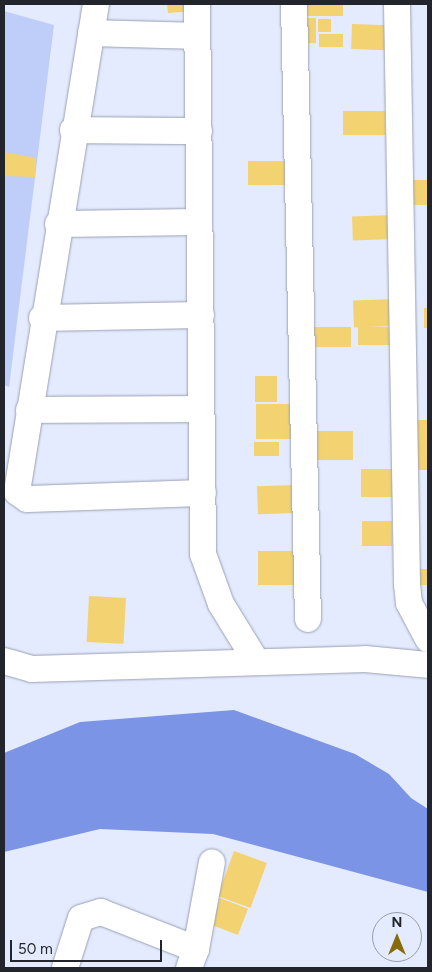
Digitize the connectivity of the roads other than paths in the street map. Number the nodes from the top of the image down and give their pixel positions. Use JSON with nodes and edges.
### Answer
{"nodes":[{"id":1,"x":96,"y":4,"type":"edge"},
{"id":2,"x":197,"y":4,"type":"edge"},
{"id":3,"x":294,"y":4,"type":"edge"},
{"id":4,"x":397,"y":4,"type":"edge"},
{"id":5,"x":91,"y":33,"type":"junction"},
{"id":6,"x":197,"y":36,"type":"junction"},
{"id":7,"x":73,"y":130,"type":"junction"},
{"id":8,"x":199,"y":131,"type":"junction"},
{"id":9,"x":199,"y":222,"type":"junction"},
{"id":10,"x":58,"y":224,"type":"junction"},
{"id":11,"x":201,"y":316,"type":"junction"},
{"id":12,"x":42,"y":318,"type":"junction"},
{"id":13,"x":200,"y":409,"type":"junction"},
{"id":14,"x":29,"y":410,"type":"junction"},
{"id":15,"x":204,"y":493,"type":"junction"},
{"id":16,"x":308,"y":619,"type":"dead end"},
{"id":17,"x":428,"y":639,"type":"edge"},
{"id":18,"x":4,"y":661,"type":"edge"},
{"id":19,"x":256,"y":661,"type":"junction"},
{"id":20,"x":428,"y":665,"type":"edge"},
{"id":21,"x":212,"y":862,"type":"dead end"},
{"id":22,"x":193,"y":958,"type":"edge"},
{"id":23,"x":65,"y":968,"type":"edge"}],
"edges":[{"from":1,"to":5,"type":"street"},
{"from":2,"to":6,"type":"street"},
{"from":3,"to":16,"type":"street"},
{"from":4,"to":17,"type":"street"},
{"from":5,"to":6,"type":"street"},
{"from":5,"to":7,"type":"street"},
{"from":6,"to":8,"type":"street"},
{"from":7,"to":8,"type":"street"},
{"from":7,"to":10,"type":"street"},
{"from":8,"to":9,"type":"street"},
{"from":9,"to":10,"type":"street"},
{"from":9,"to":11,"type":"street"},
{"from":10,"to":12,"type":"street"},
{"from":11,"to":12,"type":"street"},
{"from":11,"to":13,"type":"street"},
{"from":12,"to":14,"type":"street"},
{"from":13,"to":14,"type":"street"},
{"from":13,"to":15,"type":"street"},
{"from":14,"to":15,"type":"street"},
{"from":15,"to":19,"type":"street"},
{"from":18,"to":19,"type":"street"},
{"from":19,"to":20,"type":"street"},
{"from":21,"to":22,"type":"street"},
{"from":22,"to":23,"type":"street"}]}
